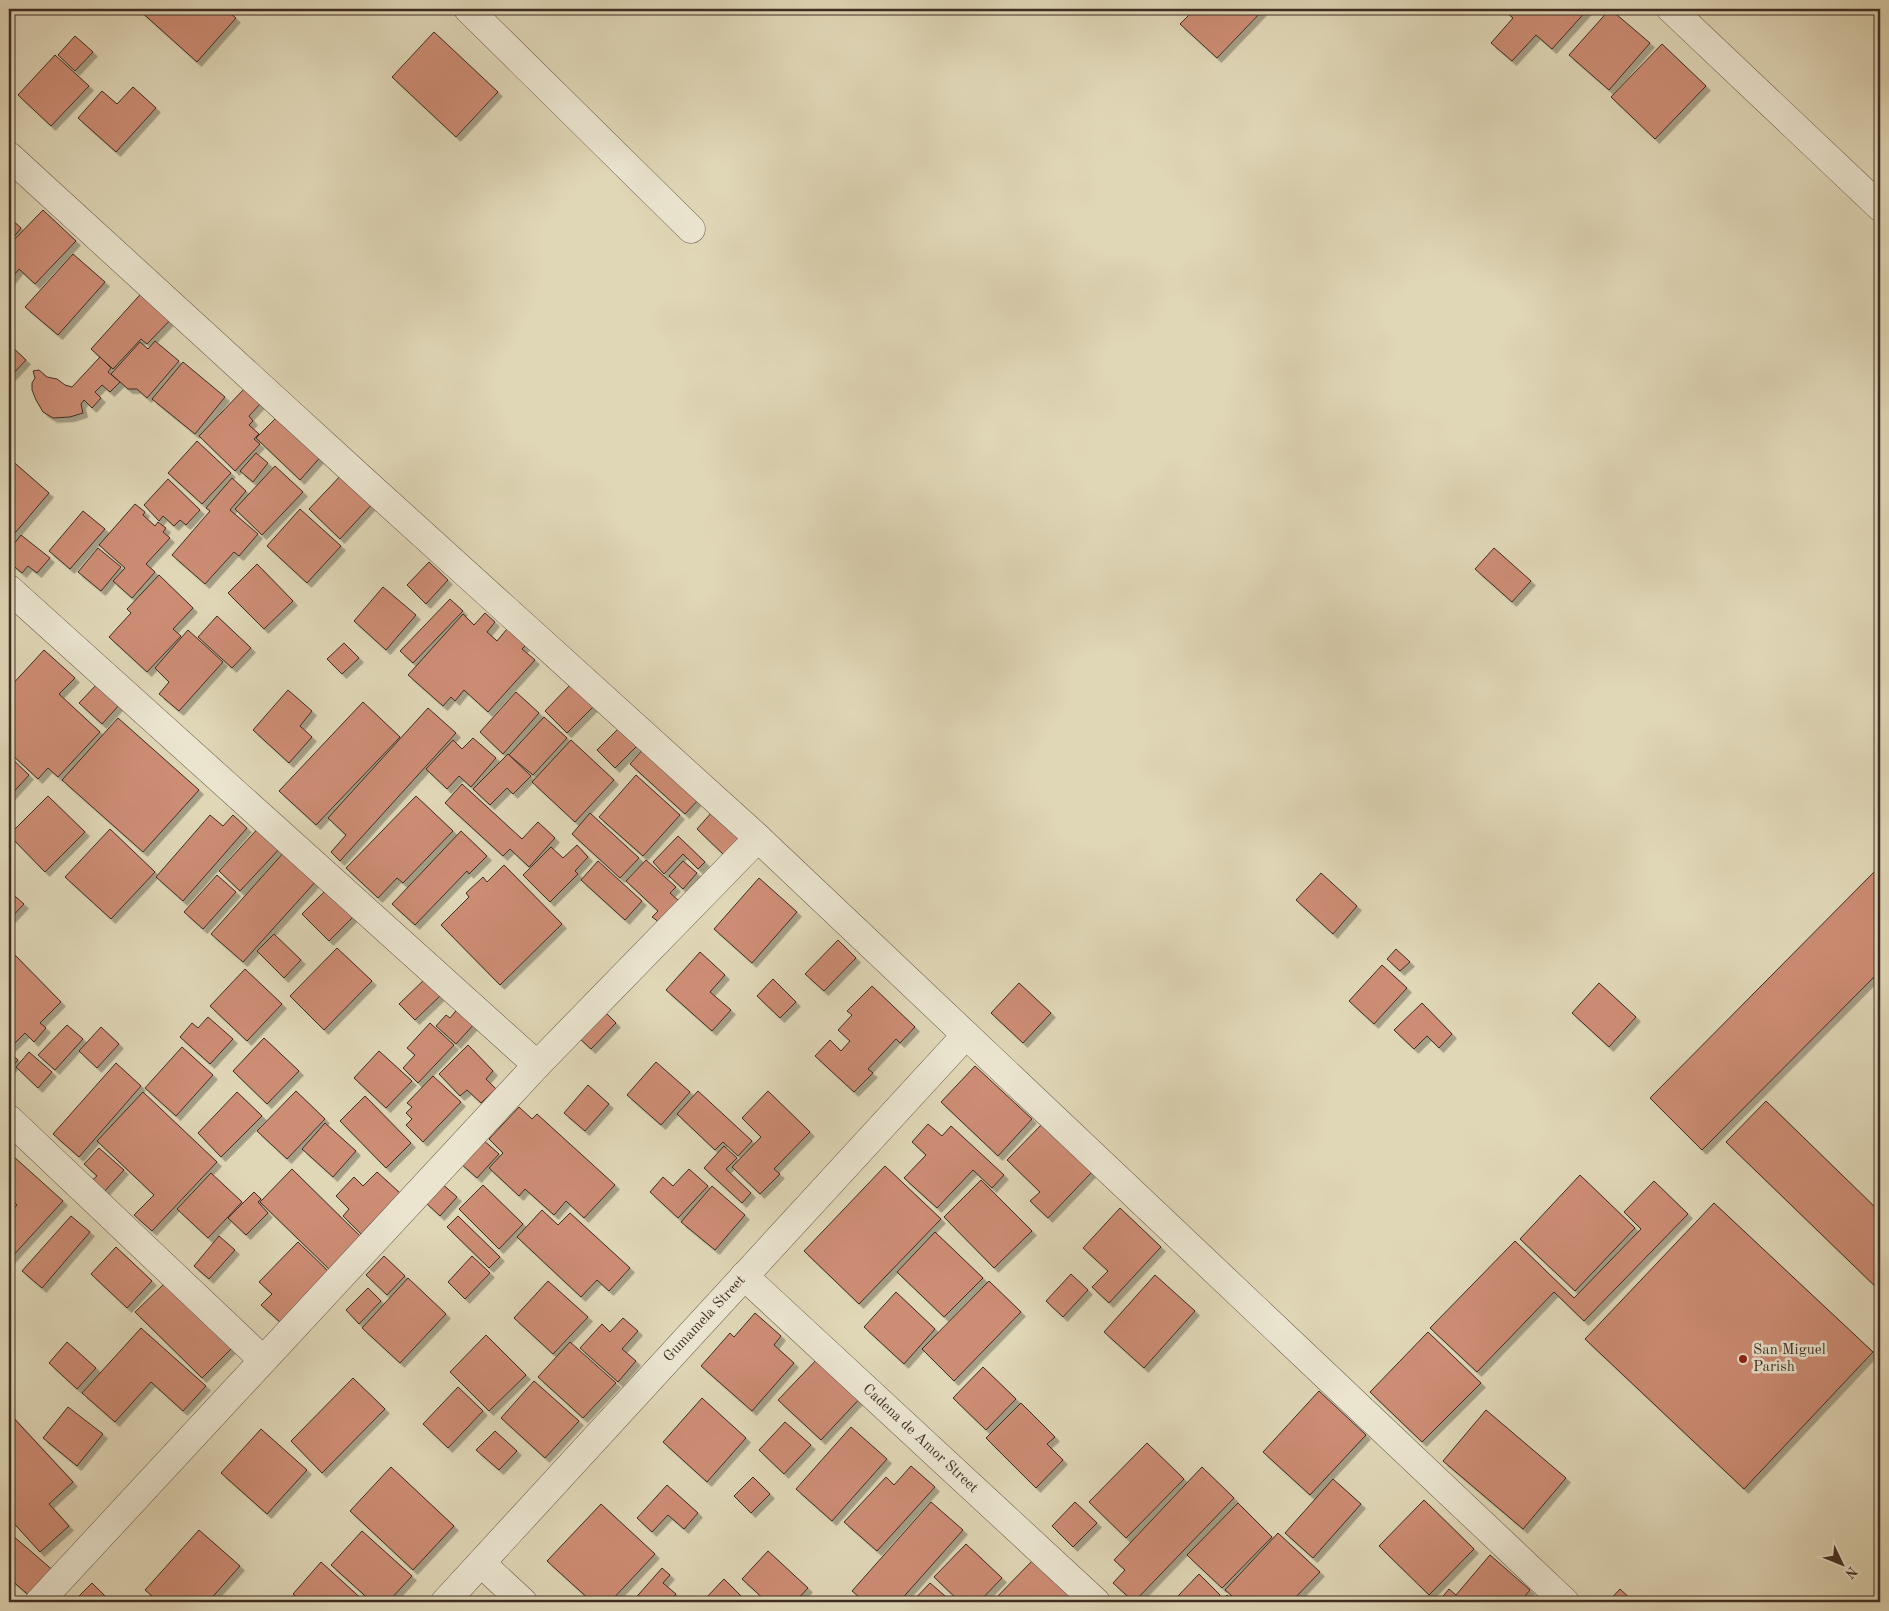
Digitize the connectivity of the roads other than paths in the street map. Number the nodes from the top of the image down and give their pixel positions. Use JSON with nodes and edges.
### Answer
{"nodes":[{"id":1,"x":468,"y":9,"type":"edge"},
{"id":2,"x":1671,"y":9,"type":"edge"},
{"id":3,"x":9,"y":156,"type":"edge"},
{"id":4,"x":1880,"y":208,"type":"edge"},
{"id":5,"x":691,"y":229,"type":"dead end"},
{"id":6,"x":9,"y":589,"type":"edge"},
{"id":7,"x":758,"y":838,"type":"junction"},
{"id":8,"x":966,"y":1035,"type":"junction"},
{"id":9,"x":537,"y":1065,"type":"junction"},
{"id":10,"x":9,"y":1119,"type":"edge"},
{"id":11,"x":744,"y":1276,"type":"junction"},
{"id":12,"x":263,"y":1360,"type":"junction"},
{"id":13,"x":481,"y":1563,"type":"junction"},
{"id":14,"x":39,"y":1602,"type":"edge"},
{"id":15,"x":445,"y":1602,"type":"edge"},
{"id":16,"x":523,"y":1602,"type":"edge"},
{"id":17,"x":1096,"y":1602,"type":"edge"},
{"id":18,"x":1565,"y":1602,"type":"edge"}],
"edges":[{"from":1,"to":5,"type":"street"},
{"from":2,"to":4,"type":"street"},
{"from":3,"to":7,"type":"street"},
{"from":6,"to":9,"type":"street"},
{"from":7,"to":8,"type":"street"},
{"from":7,"to":9,"type":"street"},
{"from":8,"to":11,"type":"street","name":"Gumamela Street"},
{"from":8,"to":18,"type":"street"},
{"from":9,"to":12,"type":"street"},
{"from":10,"to":12,"type":"street"},
{"from":11,"to":13,"type":"street","name":"Gumamela Street"},
{"from":11,"to":17,"type":"street","name":"Cadena de Amor Street"},
{"from":12,"to":14,"type":"street"},
{"from":13,"to":15,"type":"street","name":"Gumamela Street"},
{"from":13,"to":16,"type":"street"}]}
